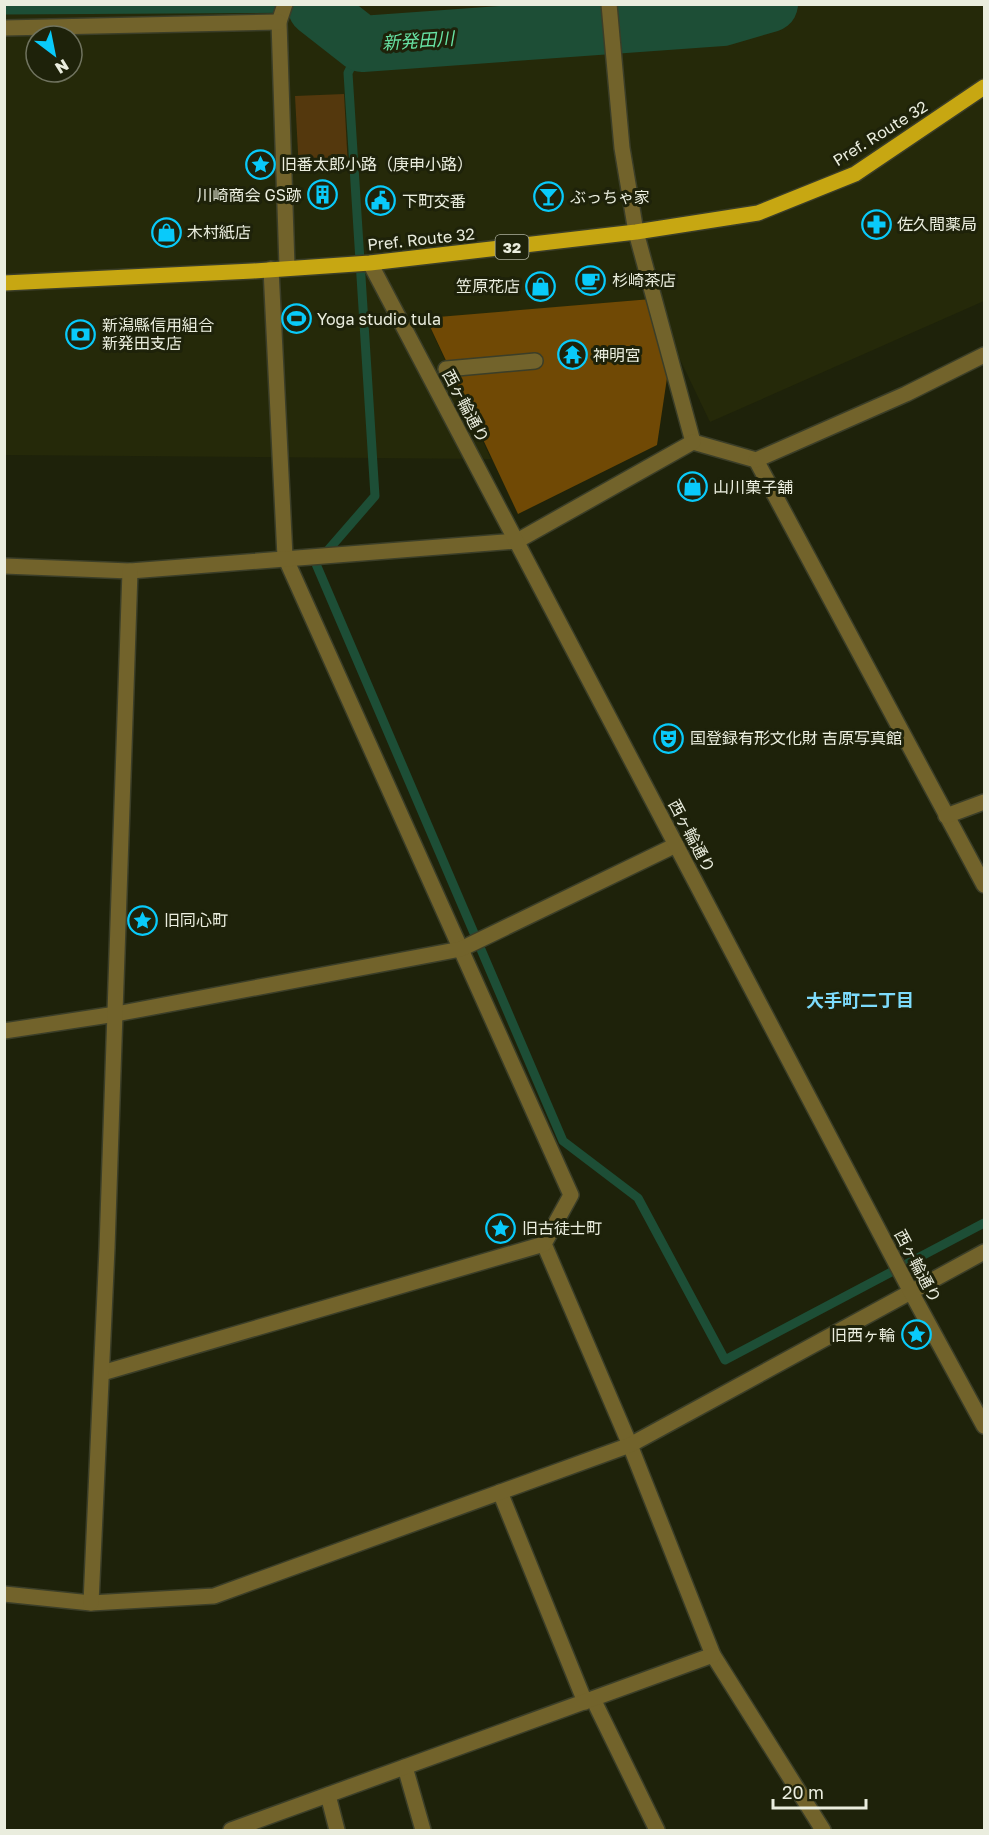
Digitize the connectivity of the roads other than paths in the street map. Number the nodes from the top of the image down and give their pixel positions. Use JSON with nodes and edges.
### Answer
{"nodes":[{"id":1,"x":285,"y":4,"type":"edge"},
{"id":2,"x":609,"y":4,"type":"edge"},
{"id":3,"x":279,"y":22,"type":"junction"},
{"id":4,"x":4,"y":28,"type":"edge"},
{"id":5,"x":984,"y":87,"type":"edge"},
{"id":6,"x":636,"y":232,"type":"junction"},
{"id":7,"x":370,"y":262,"type":"junction"},
{"id":8,"x":287,"y":267,"type":"junction"},
{"id":9,"x":271,"y":269,"type":"junction"},
{"id":10,"x":4,"y":283,"type":"edge"},
{"id":11,"x":984,"y":355,"type":"edge"},
{"id":12,"x":535,"y":361,"type":"dead end"},
{"id":13,"x":446,"y":369,"type":"dead end"},
{"id":14,"x":693,"y":442,"type":"junction"},
{"id":15,"x":756,"y":460,"type":"junction"},
{"id":16,"x":517,"y":541,"type":"junction"},
{"id":17,"x":285,"y":557,"type":"junction"},
{"id":18,"x":4,"y":566,"type":"edge"},
{"id":19,"x":130,"y":571,"type":"junction"},
{"id":20,"x":984,"y":802,"type":"edge"},
{"id":21,"x":946,"y":816,"type":"junction"},
{"id":22,"x":676,"y":845,"type":"junction"},
{"id":23,"x":984,"y":885,"type":"edge"},
{"id":24,"x":461,"y":949,"type":"junction"},
{"id":25,"x":116,"y":1014,"type":"junction"},
{"id":26,"x":4,"y":1031,"type":"edge"},
{"id":27,"x":544,"y":1244,"type":"junction"},
{"id":28,"x":984,"y":1252,"type":"edge"},
{"id":29,"x":910,"y":1290,"type":"junction"},
{"id":30,"x":102,"y":1373,"type":"junction"},
{"id":31,"x":984,"y":1426,"type":"edge"},
{"id":32,"x":630,"y":1446,"type":"junction"},
{"id":33,"x":500,"y":1492,"type":"junction"},
{"id":34,"x":4,"y":1594,"type":"edge"},
{"id":35,"x":91,"y":1603,"type":"junction"},
{"id":36,"x":713,"y":1655,"type":"junction"},
{"id":37,"x":589,"y":1701,"type":"junction"},
{"id":38,"x":405,"y":1767,"type":"junction"},
{"id":39,"x":328,"y":1795,"type":"junction"},
{"id":40,"x":231,"y":1830,"type":"edge"},
{"id":41,"x":338,"y":1830,"type":"edge"},
{"id":42,"x":423,"y":1830,"type":"edge"},
{"id":43,"x":657,"y":1830,"type":"edge"},
{"id":44,"x":823,"y":1830,"type":"edge"}],
"edges":[{"from":1,"to":3,"type":"street"},
{"from":2,"to":6,"type":"street"},
{"from":3,"to":4,"type":"street"},
{"from":3,"to":8,"type":"street"},
{"from":5,"to":6,"type":"main road","name":"Pref. Route 32","number":"32"},
{"from":6,"to":7,"type":"main road","name":"Pref. Route 32","number":"32"},
{"from":6,"to":14,"type":"street"},
{"from":7,"to":8,"type":"main road","name":"Pref. Route 32","number":"32"},
{"from":7,"to":16,"type":"street","name":"西ヶ輪通り"},
{"from":8,"to":9,"type":"main road","name":"Pref. Route 32","number":"32"},
{"from":9,"to":10,"type":"main road","name":"Pref. Route 32","number":"32"},
{"from":9,"to":17,"type":"street"},
{"from":11,"to":15,"type":"street"},
{"from":12,"to":13,"type":"street"},
{"from":14,"to":15,"type":"street"},
{"from":14,"to":16,"type":"street"},
{"from":15,"to":21,"type":"street"},
{"from":16,"to":17,"type":"street"},
{"from":16,"to":22,"type":"street","name":"西ヶ輪通り"},
{"from":17,"to":19,"type":"street"},
{"from":17,"to":24,"type":"street"},
{"from":18,"to":19,"type":"street"},
{"from":19,"to":25,"type":"street"},
{"from":20,"to":21,"type":"street"},
{"from":21,"to":23,"type":"street"},
{"from":22,"to":24,"type":"street"},
{"from":22,"to":29,"type":"street","name":"西ヶ輪通り"},
{"from":24,"to":25,"type":"street"},
{"from":24,"to":27,"type":"street"},
{"from":25,"to":26,"type":"street"},
{"from":25,"to":30,"type":"street"},
{"from":27,"to":30,"type":"street"},
{"from":27,"to":32,"type":"street"},
{"from":28,"to":29,"type":"street"},
{"from":29,"to":31,"type":"street","name":"西ヶ輪通り"},
{"from":29,"to":32,"type":"street"},
{"from":30,"to":35,"type":"street"},
{"from":32,"to":33,"type":"street"},
{"from":32,"to":36,"type":"street"},
{"from":33,"to":35,"type":"street"},
{"from":33,"to":37,"type":"street"},
{"from":34,"to":35,"type":"street"},
{"from":36,"to":37,"type":"street"},
{"from":36,"to":44,"type":"street"},
{"from":37,"to":38,"type":"street"},
{"from":37,"to":43,"type":"street"},
{"from":38,"to":39,"type":"street"},
{"from":38,"to":42,"type":"street"},
{"from":39,"to":40,"type":"street"},
{"from":39,"to":41,"type":"street"}]}
